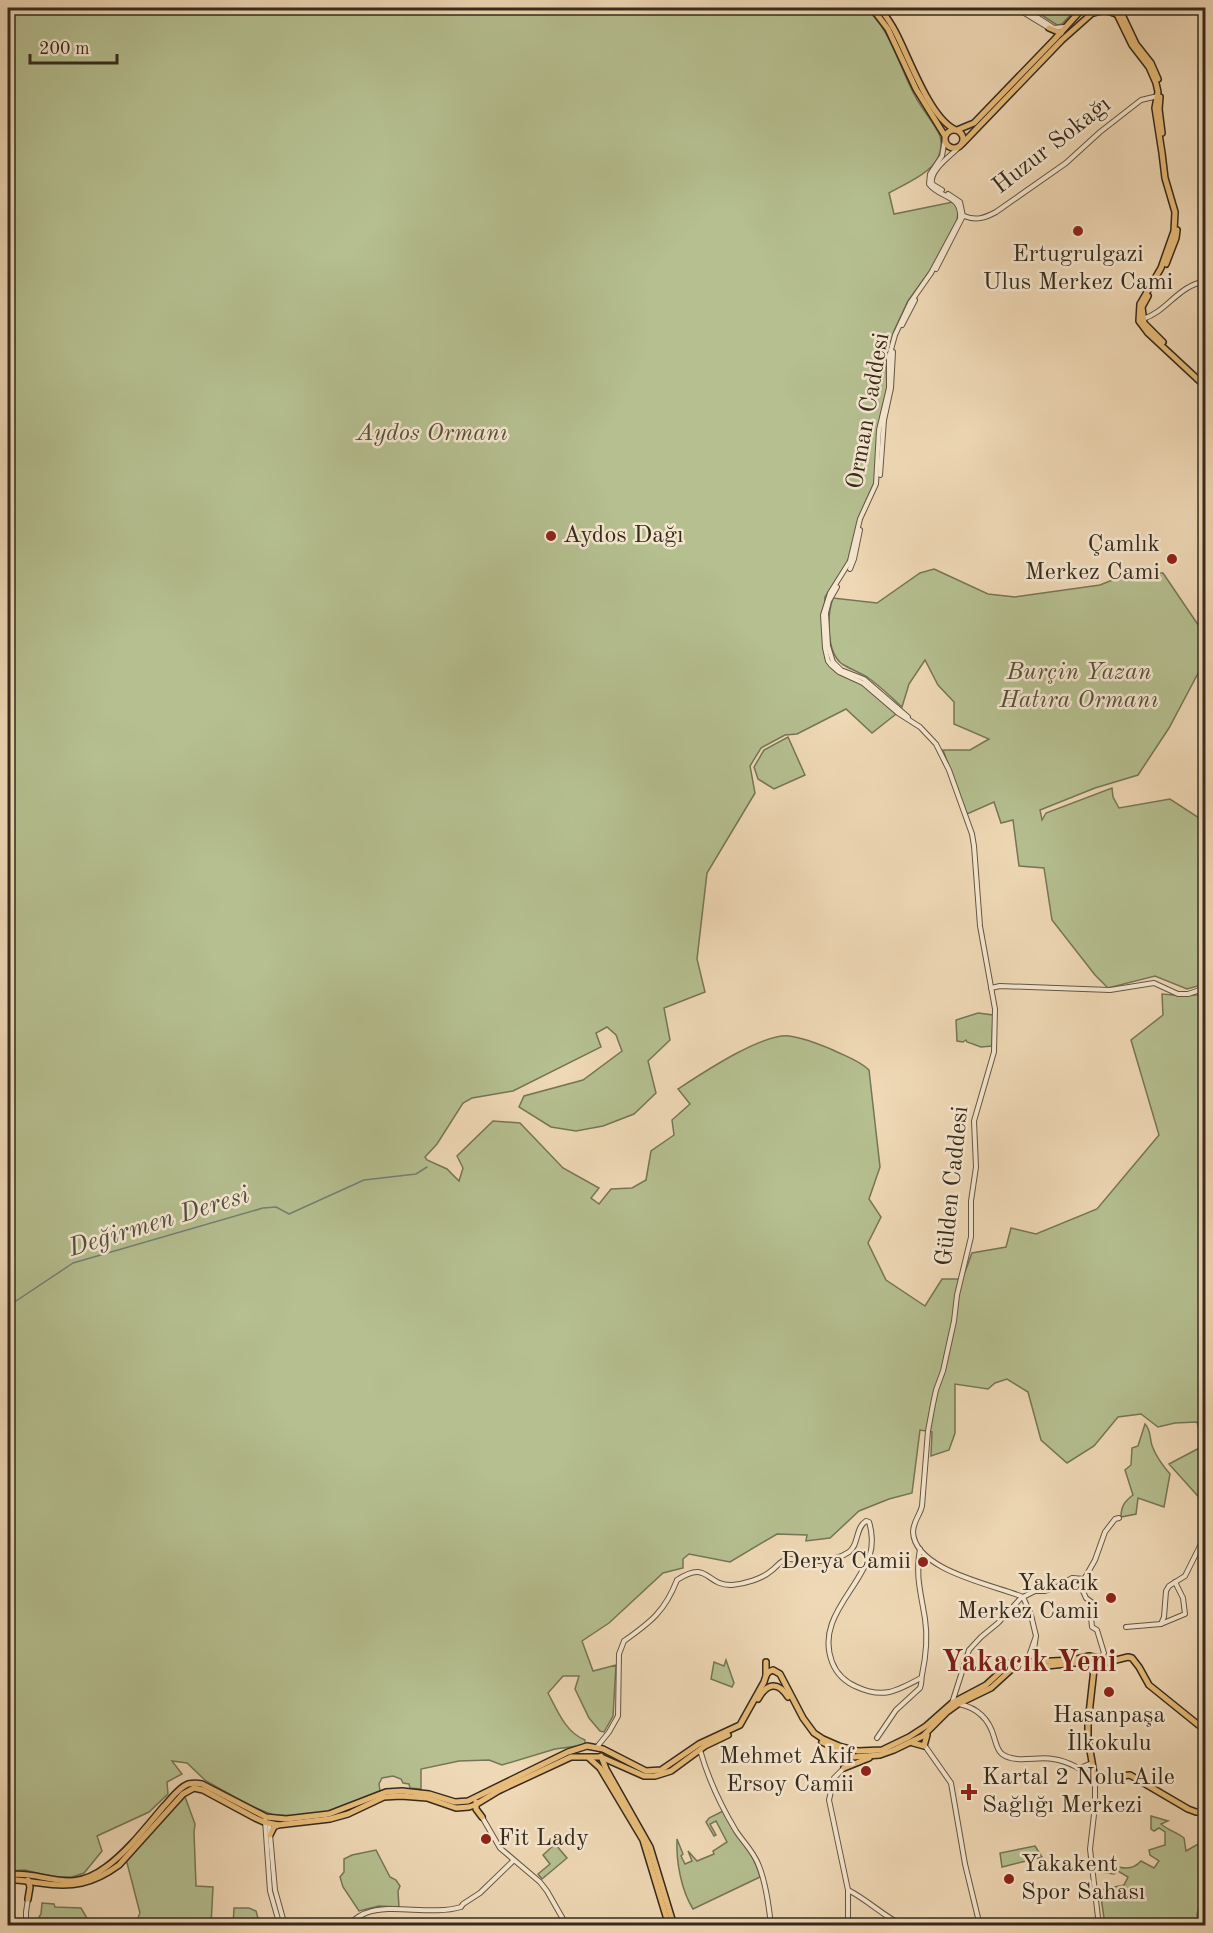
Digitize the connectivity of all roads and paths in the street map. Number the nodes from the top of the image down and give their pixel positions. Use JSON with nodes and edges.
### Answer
{"nodes":[{"id":1,"x":872,"y":8,"type":"edge"},
{"id":2,"x":880,"y":8,"type":"edge"},
{"id":3,"x":1016,"y":8,"type":"edge"},
{"id":4,"x":1023,"y":8,"type":"edge"},
{"id":5,"x":1083,"y":8,"type":"edge"},
{"id":6,"x":1098,"y":8,"type":"edge"},
{"id":7,"x":1118,"y":9,"type":"edge"},
{"id":8,"x":1090,"y":15,"type":"junction"},
{"id":9,"x":1064,"y":27,"type":"junction"},
{"id":10,"x":1049,"y":28,"type":"junction"},
{"id":11,"x":1072,"y":31,"type":"junction"},
{"id":12,"x":1059,"y":33,"type":"junction"},
{"id":13,"x":1054,"y":40,"type":"junction"},
{"id":14,"x":1159,"y":96,"type":"junction"},
{"id":15,"x":955,"y":129,"type":"junction"},
{"id":16,"x":945,"y":138,"type":"junction"},
{"id":17,"x":961,"y":145,"type":"junction"},
{"id":18,"x":934,"y":188,"type":"junction"},
{"id":19,"x":962,"y":216,"type":"junction"},
{"id":20,"x":1206,"y":281,"type":"edge"},
{"id":21,"x":1141,"y":320,"type":"junction"},
{"id":22,"x":1206,"y":382,"type":"edge"},
{"id":23,"x":1206,"y":387,"type":"edge"},
{"id":24,"x":910,"y":720,"type":"joint"},
{"id":25,"x":991,"y":988,"type":"junction"},
{"id":26,"x":1206,"y":988,"type":"edge"},
{"id":27,"x":1119,"y":1518,"type":"dead end"},
{"id":28,"x":1206,"y":1534,"type":"edge"},
{"id":29,"x":920,"y":1548,"type":"junction"},
{"id":30,"x":1084,"y":1579,"type":"junction"},
{"id":31,"x":1175,"y":1582,"type":"junction"},
{"id":32,"x":1023,"y":1597,"type":"junction"},
{"id":33,"x":1161,"y":1624,"type":"junction"},
{"id":34,"x":1126,"y":1627,"type":"dead end"},
{"id":35,"x":1036,"y":1636,"type":"junction"},
{"id":36,"x":1091,"y":1661,"type":"junction"},
{"id":37,"x":1112,"y":1661,"type":"junction"},
{"id":38,"x":1027,"y":1662,"type":"junction"},
{"id":39,"x":1036,"y":1662,"type":"junction"},
{"id":40,"x":780,"y":1674,"type":"junction"},
{"id":41,"x":765,"y":1678,"type":"junction"},
{"id":42,"x":921,"y":1678,"type":"junction"},
{"id":43,"x":773,"y":1686,"type":"junction"},
{"id":44,"x":974,"y":1698,"type":"junction"},
{"id":45,"x":955,"y":1705,"type":"junction"},
{"id":46,"x":976,"y":1710,"type":"junction"},
{"id":47,"x":1206,"y":1731,"type":"edge"},
{"id":48,"x":928,"y":1732,"type":"junction"},
{"id":49,"x":877,"y":1738,"type":"dead end"},
{"id":50,"x":908,"y":1743,"type":"junction"},
{"id":51,"x":590,"y":1746,"type":"junction"},
{"id":52,"x":924,"y":1746,"type":"junction"},
{"id":53,"x":599,"y":1747,"type":"junction"},
{"id":54,"x":699,"y":1749,"type":"junction"},
{"id":55,"x":843,"y":1750,"type":"junction"},
{"id":56,"x":864,"y":1751,"type":"junction"},
{"id":57,"x":588,"y":1757,"type":"junction"},
{"id":58,"x":601,"y":1757,"type":"junction"},
{"id":59,"x":853,"y":1761,"type":"junction"},
{"id":60,"x":1092,"y":1763,"type":"junction"},
{"id":61,"x":624,"y":1767,"type":"junction"},
{"id":62,"x":844,"y":1768,"type":"junction"},
{"id":63,"x":1080,"y":1768,"type":"junction"},
{"id":64,"x":611,"y":1777,"type":"junction"},
{"id":65,"x":1095,"y":1779,"type":"junction"},
{"id":66,"x":476,"y":1805,"type":"junction"},
{"id":67,"x":1206,"y":1812,"type":"edge"},
{"id":68,"x":482,"y":1817,"type":"joint"},
{"id":69,"x":266,"y":1821,"type":"junction"},
{"id":70,"x":278,"y":1825,"type":"junction"},
{"id":71,"x":270,"y":1834,"type":"junction"},
{"id":72,"x":513,"y":1861,"type":"junction"},
{"id":73,"x":8,"y":1875,"type":"edge"},
{"id":74,"x":28,"y":1878,"type":"junction"},
{"id":75,"x":8,"y":1880,"type":"edge"},
{"id":76,"x":39,"y":1880,"type":"junction"},
{"id":77,"x":848,"y":1890,"type":"junction"},
{"id":78,"x":28,"y":1899,"type":"junction"},
{"id":79,"x":26,"y":1926,"type":"edge"},
{"id":80,"x":280,"y":1926,"type":"edge"},
{"id":81,"x":285,"y":1926,"type":"edge"},
{"id":82,"x":346,"y":1926,"type":"edge"},
{"id":83,"x":567,"y":1926,"type":"edge"},
{"id":84,"x":671,"y":1926,"type":"edge"},
{"id":85,"x":771,"y":1926,"type":"edge"},
{"id":86,"x":848,"y":1926,"type":"edge"},
{"id":87,"x":904,"y":1926,"type":"edge"},
{"id":88,"x":980,"y":1926,"type":"edge"},
{"id":89,"x":1099,"y":1926,"type":"edge"}],
"edges":[{"from":1,"to":16,"type":"main road"},
{"from":2,"to":15,"type":"main road"},
{"from":3,"to":10,"type":"street"},
{"from":4,"to":9,"type":"street"},
{"from":5,"to":9,"type":"main road"},
{"from":6,"to":8,"type":"main road"},
{"from":7,"to":8,"type":"main road"},
{"from":7,"to":14,"type":"main road"},
{"from":8,"to":11,"type":"main road"},
{"from":9,"to":12,"type":"main road"},
{"from":10,"to":12,"type":"main road"},
{"from":10,"to":13,"type":"main road"},
{"from":11,"to":12,"type":"main road"},
{"from":11,"to":17,"type":"main road"},
{"from":12,"to":13,"type":"main road"},
{"from":13,"to":15,"type":"main road"},
{"from":14,"to":19,"type":"street","name":"Huzur Sokağı"},
{"from":14,"to":21,"type":"main road"},
{"from":15,"to":16,"type":"main road"},
{"from":15,"to":17,"type":"main road"},
{"from":16,"to":17,"type":"main road"},
{"from":16,"to":18,"type":"street"},
{"from":17,"to":18,"type":"street"},
{"from":18,"to":19,"type":"street"},
{"from":19,"to":24,"type":"street","name":"Orman Caddesi"},
{"from":20,"to":21,"type":"street"},
{"from":21,"to":22,"type":"main road"},
{"from":21,"to":23,"type":"main road"},
{"from":24,"to":25,"type":"street","name":"Gülden Caddesi"},
{"from":25,"to":26,"type":"street"},
{"from":25,"to":29,"type":"street","name":"Gülden Caddesi"},
{"from":27,"to":30,"type":"street"},
{"from":28,"to":31,"type":"street"},
{"from":29,"to":32,"type":"street"},
{"from":29,"to":42,"type":"street","name":"Gülden Caddesi"},
{"from":30,"to":32,"type":"street"},
{"from":30,"to":36,"type":"street"},
{"from":31,"to":33,"type":"street"},
{"from":31,"to":33,"type":"street"},
{"from":32,"to":35,"type":"street"},
{"from":32,"to":45,"type":"street"},
{"from":33,"to":34,"type":"street"},
{"from":35,"to":38,"type":"street"},
{"from":35,"to":39,"type":"street"},
{"from":36,"to":37,"type":"main road"},
{"from":36,"to":37,"type":"main road"},
{"from":36,"to":39,"type":"main road"},
{"from":36,"to":44,"type":"main road"},
{"from":36,"to":60,"type":"main road"},
{"from":37,"to":47,"type":"main road"},
{"from":38,"to":39,"type":"main road"},
{"from":38,"to":45,"type":"main road"},
{"from":40,"to":41,"type":"main road"},
{"from":40,"to":43,"type":"main road"},
{"from":40,"to":55,"type":"main road"},
{"from":41,"to":43,"type":"main road"},
{"from":41,"to":53,"type":"main road"},
{"from":42,"to":49,"type":"street"},
{"from":42,"to":53,"type":"street"},
{"from":43,"to":54,"type":"main road"},
{"from":43,"to":55,"type":"main road"},
{"from":44,"to":45,"type":"main road"},
{"from":44,"to":46,"type":"street"},
{"from":45,"to":46,"type":"street"},
{"from":45,"to":48,"type":"main road"},
{"from":45,"to":56,"type":"main road"},
{"from":46,"to":63,"type":"street"},
{"from":48,"to":50,"type":"main road"},
{"from":48,"to":52,"type":"main road"},
{"from":50,"to":52,"type":"main road"},
{"from":50,"to":59,"type":"main road"},
{"from":51,"to":53,"type":"main road"},
{"from":51,"to":57,"type":"main road"},
{"from":51,"to":66,"type":"main road"},
{"from":52,"to":88,"type":"street"},
{"from":53,"to":58,"type":"main road"},
{"from":54,"to":61,"type":"main road"},
{"from":54,"to":85,"type":"street"},
{"from":55,"to":56,"type":"main road"},
{"from":55,"to":59,"type":"main road"},
{"from":55,"to":62,"type":"main road"},
{"from":56,"to":59,"type":"main road"},
{"from":57,"to":58,"type":"main road"},
{"from":57,"to":66,"type":"main road"},
{"from":57,"to":84,"type":"main road"},
{"from":58,"to":61,"type":"main road"},
{"from":58,"to":64,"type":"main road"},
{"from":59,"to":62,"type":"main road"},
{"from":60,"to":63,"type":"street"},
{"from":60,"to":65,"type":"main road"},
{"from":61,"to":64,"type":"main road"},
{"from":62,"to":77,"type":"street"},
{"from":63,"to":65,"type":"street"},
{"from":64,"to":84,"type":"main road"},
{"from":65,"to":67,"type":"main road"},
{"from":65,"to":89,"type":"street"},
{"from":66,"to":68,"type":"main road"},
{"from":66,"to":69,"type":"main road"},
{"from":66,"to":70,"type":"main road"},
{"from":68,"to":72,"type":"street"},
{"from":69,"to":70,"type":"main road"},
{"from":69,"to":71,"type":"street"},
{"from":69,"to":76,"type":"main road"},
{"from":69,"to":80,"type":"street"},
{"from":70,"to":71,"type":"main road"},
{"from":71,"to":81,"type":"street"},
{"from":72,"to":82,"type":"street"},
{"from":72,"to":83,"type":"street"},
{"from":73,"to":74,"type":"main road"},
{"from":74,"to":75,"type":"main road"},
{"from":74,"to":76,"type":"main road"},
{"from":74,"to":78,"type":"main road"},
{"from":76,"to":78,"type":"main road"},
{"from":77,"to":86,"type":"street"},
{"from":77,"to":87,"type":"street"},
{"from":78,"to":79,"type":"street"}]}
